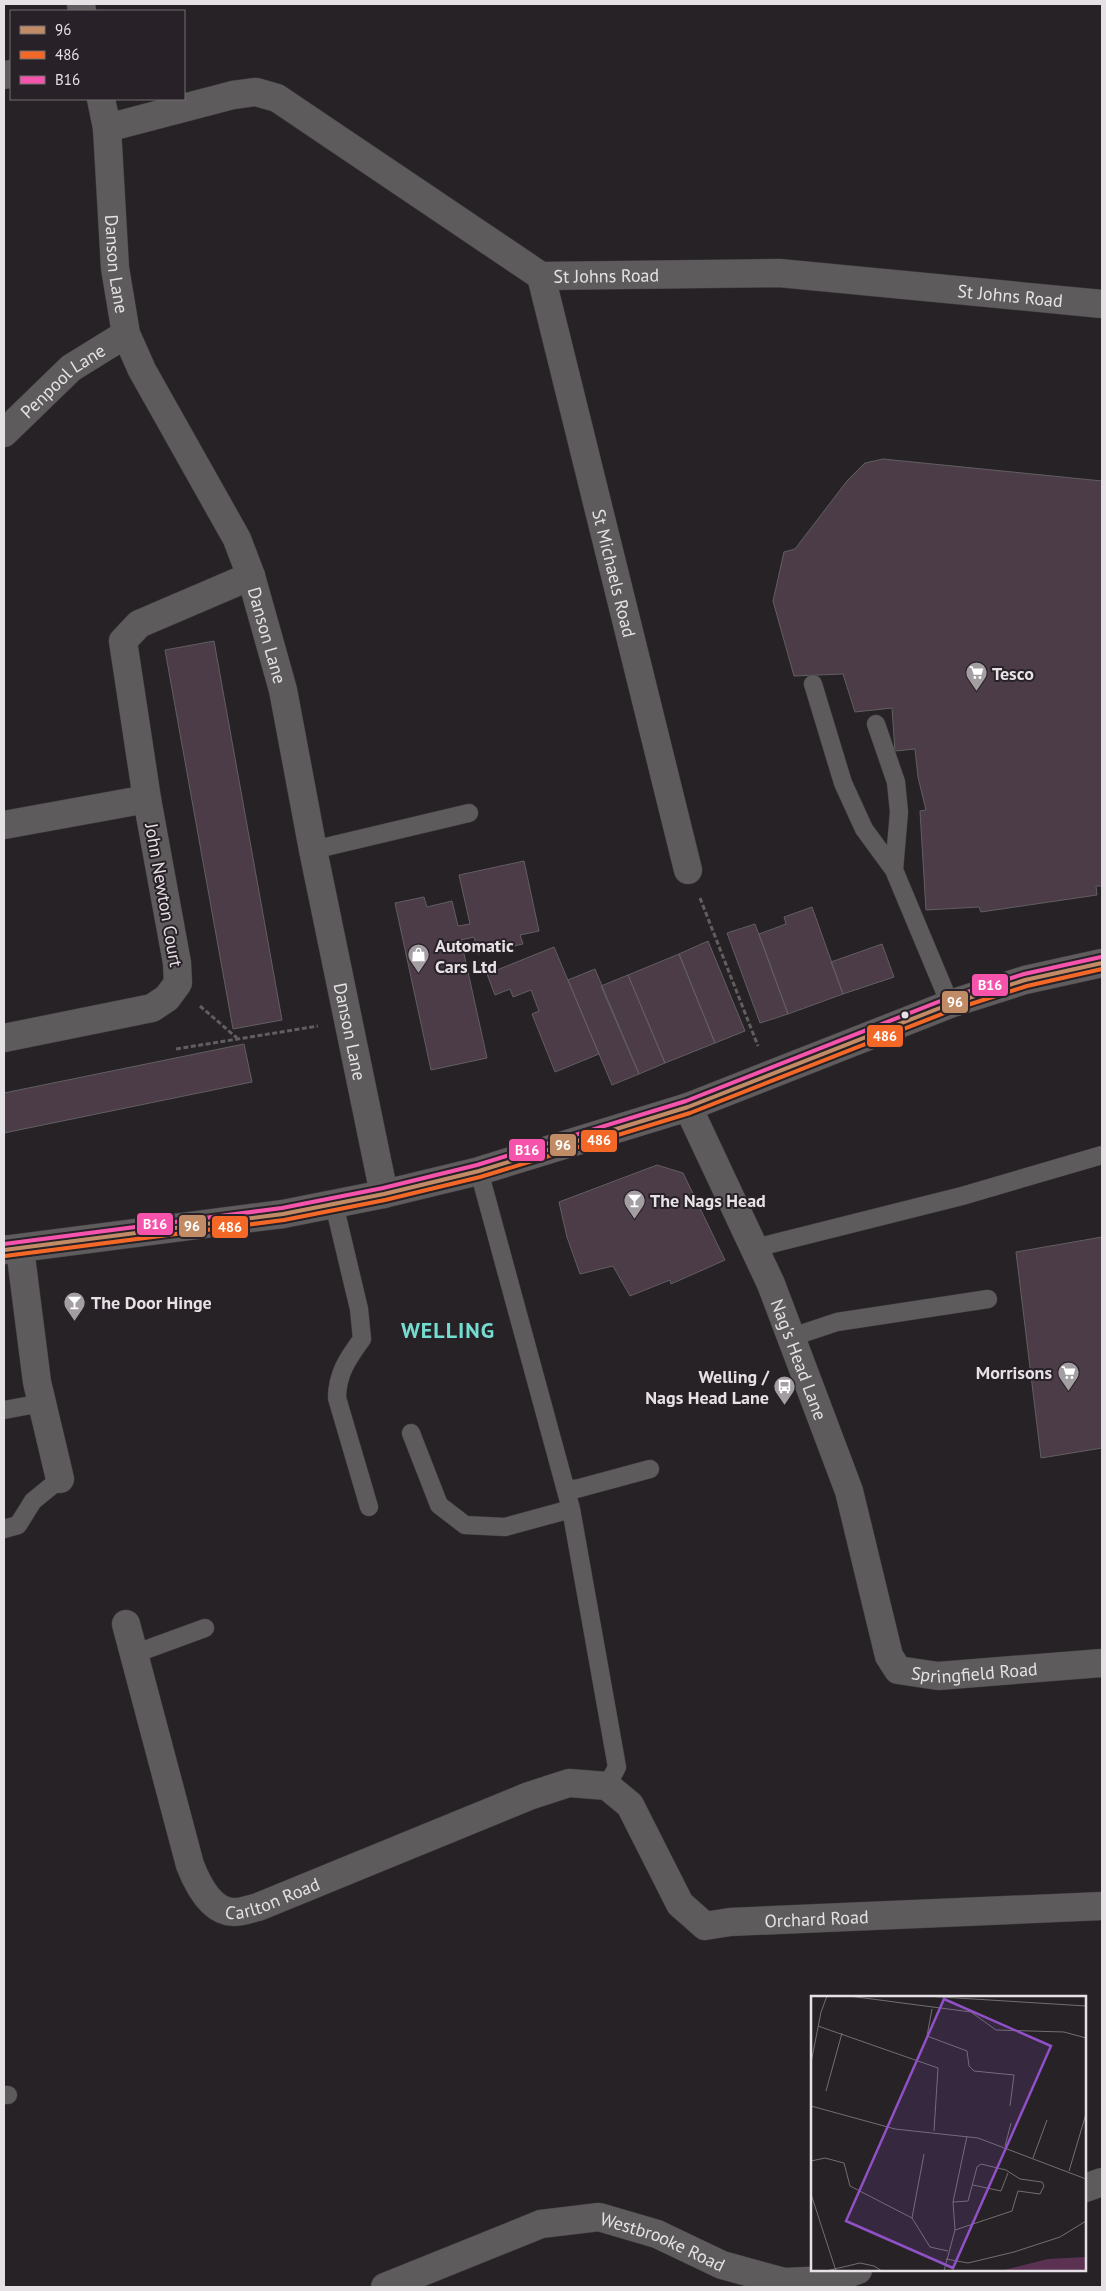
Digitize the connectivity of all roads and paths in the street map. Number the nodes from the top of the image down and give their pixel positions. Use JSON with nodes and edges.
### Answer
{"nodes":[{"id":1,"x":101,"y":100,"type":"edge"},
{"id":2,"x":107,"y":128,"type":"junction"},
{"id":3,"x":541,"y":276,"type":"junction"},
{"id":4,"x":1102,"y":304,"type":"edge"},
{"id":5,"x":126,"y":334,"type":"junction"},
{"id":6,"x":4,"y":432,"type":"edge"},
{"id":7,"x":251,"y":576,"type":"junction"},
{"id":8,"x":813,"y":684,"type":"dead end"},
{"id":9,"x":876,"y":724,"type":"dead end"},
{"id":10,"x":147,"y":799,"type":"junction"},
{"id":11,"x":469,"y":813,"type":"dead end"},
{"id":12,"x":4,"y":825,"type":"edge"},
{"id":13,"x":313,"y":850,"type":"junction"},
{"id":14,"x":688,"y":870,"type":"joint"},
{"id":15,"x":894,"y":870,"type":"junction"},
{"id":16,"x":1102,"y":963,"type":"edge"},
{"id":17,"x":176,"y":986,"type":"junction"},
{"id":18,"x":950,"y":1004,"type":"junction"},
{"id":19,"x":348,"y":1022,"type":"junction"},
{"id":20,"x":4,"y":1038,"type":"edge"},
{"id":21,"x":237,"y":1039,"type":"junction"},
{"id":22,"x":176,"y":1049,"type":"dead end"},
{"id":23,"x":770,"y":1076,"type":"junction"},
{"id":24,"x":688,"y":1107,"type":"junction"},
{"id":25,"x":1102,"y":1155,"type":"edge"},
{"id":26,"x":479,"y":1171,"type":"junction"},
{"id":27,"x":384,"y":1194,"type":"junction"},
{"id":28,"x":334,"y":1204,"type":"junction"},
{"id":29,"x":755,"y":1248,"type":"junction"},
{"id":30,"x":12,"y":1250,"type":"edge"},
{"id":31,"x":988,"y":1299,"type":"dead end"},
{"id":32,"x":792,"y":1338,"type":"junction"},
{"id":33,"x":42,"y":1403,"type":"junction"},
{"id":34,"x":4,"y":1410,"type":"edge"},
{"id":35,"x":411,"y":1433,"type":"dead end"},
{"id":36,"x":650,"y":1469,"type":"dead end"},
{"id":37,"x":60,"y":1479,"type":"joint"},
{"id":38,"x":566,"y":1488,"type":"junction"},
{"id":39,"x":368,"y":1507,"type":"dead end"},
{"id":40,"x":571,"y":1509,"type":"junction"},
{"id":41,"x":4,"y":1529,"type":"edge"},
{"id":42,"x":881,"y":1623,"type":"joint"},
{"id":43,"x":126,"y":1624,"type":"dead end"},
{"id":44,"x":205,"y":1628,"type":"dead end"},
{"id":45,"x":134,"y":1654,"type":"junction"},
{"id":46,"x":1102,"y":1662,"type":"edge"},
{"id":47,"x":607,"y":1786,"type":"junction"},
{"id":48,"x":1102,"y":1906,"type":"edge"},
{"id":49,"x":1102,"y":2182,"type":"edge"},
{"id":50,"x":1086,"y":2188,"type":"edge"},
{"id":51,"x":855,"y":2271,"type":"edge"},
{"id":52,"x":386,"y":2287,"type":"edge"}],
"edges":[{"from":1,"to":2,"type":"street","name":"Danson Lane"},
{"from":2,"to":3,"type":"street","name":"St Johns Road"},
{"from":2,"to":5,"type":"street","name":"Danson Lane"},
{"from":3,"to":4,"type":"street","name":"St Johns Road"},
{"from":3,"to":14,"type":"street","name":"St Michaels Road"},
{"from":5,"to":6,"type":"street","name":"Penpool Lane"},
{"from":5,"to":7,"type":"street","name":"Danson Lane"},
{"from":7,"to":10,"type":"street","name":"John Newton Court"},
{"from":7,"to":13,"type":"street","name":"Danson Lane"},
{"from":8,"to":15,"type":"lane"},
{"from":9,"to":15,"type":"lane"},
{"from":10,"to":12,"type":"street","name":"John Newton Court"},
{"from":10,"to":17,"type":"street","name":"John Newton Court"},
{"from":11,"to":13,"type":"lane"},
{"from":13,"to":19,"type":"street","name":"Danson Lane"},
{"from":14,"to":23,"type":"path"},
{"from":15,"to":18,"type":"lane"},
{"from":16,"to":18,"type":"main road"},
{"from":17,"to":20,"type":"street","name":"John Newton Court"},
{"from":17,"to":21,"type":"path"},
{"from":18,"to":23,"type":"main road"},
{"from":19,"to":21,"type":"path"},
{"from":19,"to":27,"type":"street","name":"Danson Lane"},
{"from":21,"to":22,"type":"path"},
{"from":23,"to":24,"type":"main road"},
{"from":24,"to":26,"type":"main road"},
{"from":24,"to":29,"type":"street","name":"Nag's Head Lane"},
{"from":25,"to":29,"type":"lane"},
{"from":26,"to":27,"type":"main road"},
{"from":26,"to":38,"type":"lane"},
{"from":27,"to":28,"type":"main road"},
{"from":28,"to":30,"type":"main road"},
{"from":28,"to":39,"type":"lane"},
{"from":29,"to":32,"type":"street","name":"Nag's Head Lane"},
{"from":30,"to":33,"type":"street"},
{"from":31,"to":32,"type":"lane"},
{"from":32,"to":42,"type":"street","name":"Nag's Head Lane"},
{"from":33,"to":34,"type":"lane"},
{"from":33,"to":37,"type":"street"},
{"from":35,"to":40,"type":"lane"},
{"from":36,"to":38,"type":"lane"},
{"from":37,"to":41,"type":"lane"},
{"from":38,"to":40,"type":"lane"},
{"from":40,"to":47,"type":"lane"},
{"from":42,"to":46,"type":"street","name":"Springfield Road"},
{"from":43,"to":45,"type":"street","name":"Carlton Road"},
{"from":44,"to":45,"type":"lane"},
{"from":45,"to":47,"type":"street","name":"Carlton Road"},
{"from":47,"to":48,"type":"street","name":"Orchard Road"},
{"from":49,"to":50,"type":"street"},
{"from":51,"to":52,"type":"street","name":"Westbrooke Road"}]}
